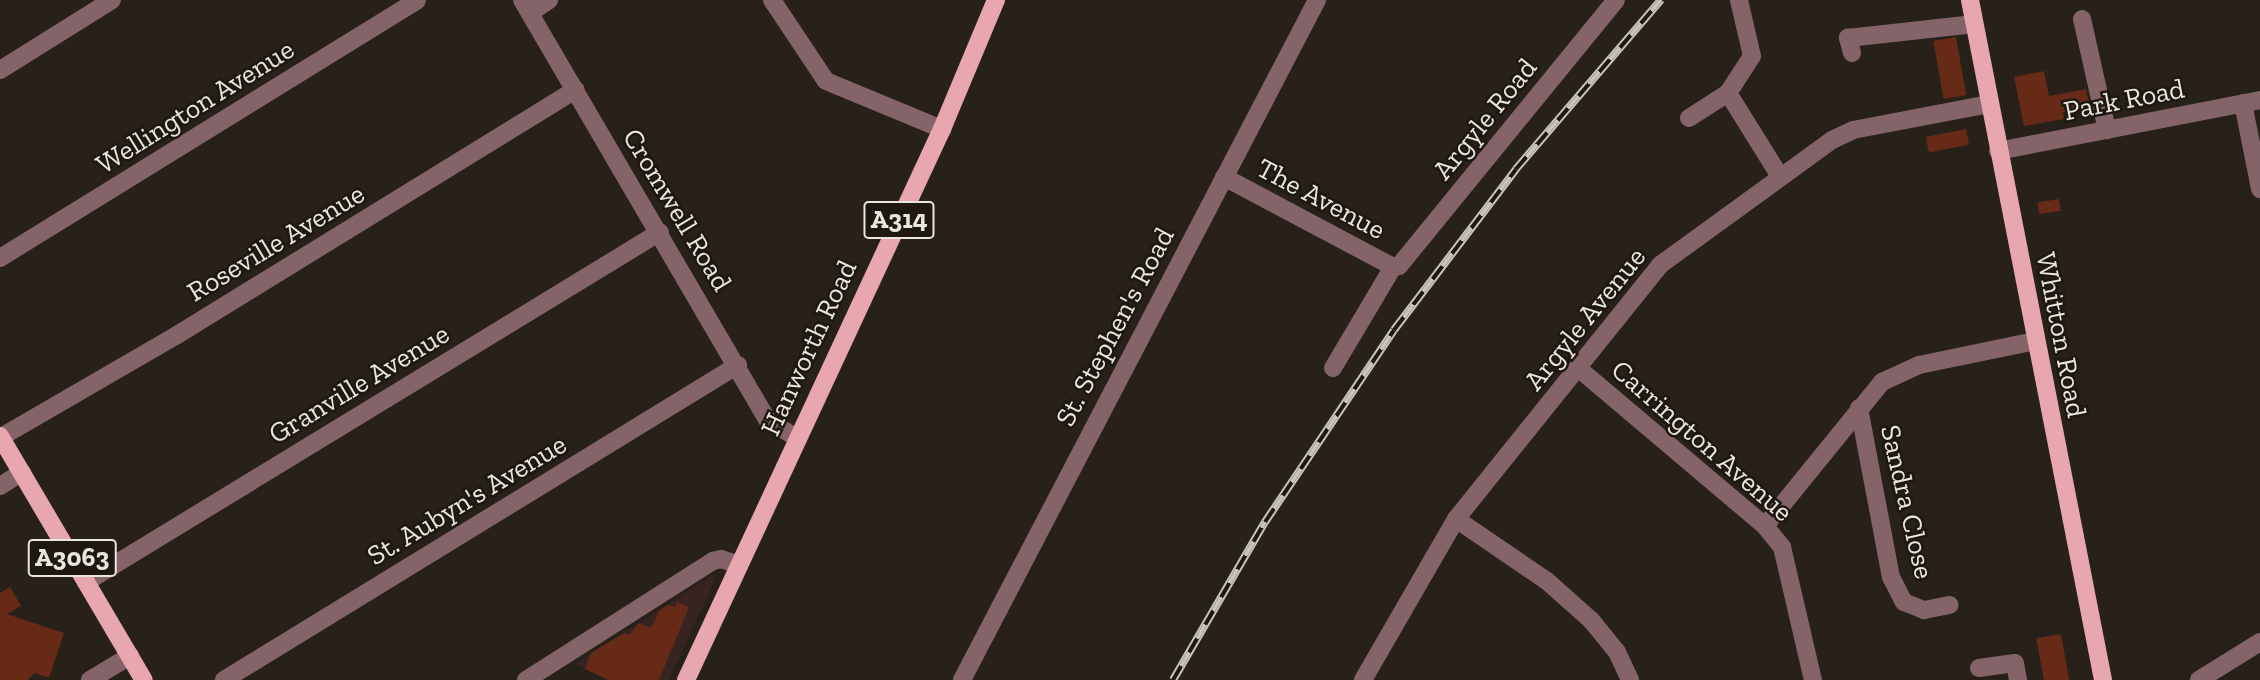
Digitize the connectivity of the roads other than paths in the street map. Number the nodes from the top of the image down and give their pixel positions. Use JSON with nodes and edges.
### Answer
{"nodes":[{"id":1,"x":112,"y":0,"type":"edge"},
{"id":2,"x":417,"y":0,"type":"edge"},
{"id":3,"x":549,"y":0,"type":"edge"},
{"id":4,"x":772,"y":0,"type":"edge"},
{"id":5,"x":996,"y":0,"type":"edge"},
{"id":6,"x":1317,"y":0,"type":"edge"},
{"id":7,"x":1616,"y":0,"type":"edge"},
{"id":8,"x":1739,"y":0,"type":"edge"},
{"id":9,"x":1970,"y":0,"type":"edge"},
{"id":10,"x":526,"y":7,"type":"edge"},
{"id":11,"x":2082,"y":19,"type":"dead end"},
{"id":12,"x":1974,"y":23,"type":"junction"},
{"id":13,"x":1852,"y":53,"type":"dead end"},
{"id":14,"x":0,"y":69,"type":"edge"},
{"id":15,"x":576,"y":90,"type":"junction"},
{"id":16,"x":1728,"y":93,"type":"junction"},
{"id":17,"x":2252,"y":102,"type":"edge"},
{"id":18,"x":1989,"y":104,"type":"junction"},
{"id":19,"x":1689,"y":118,"type":"dead end"},
{"id":20,"x":942,"y":129,"type":"junction"},
{"id":21,"x":2107,"y":130,"type":"junction"},
{"id":22,"x":1998,"y":151,"type":"junction"},
{"id":23,"x":1779,"y":175,"type":"junction"},
{"id":24,"x":1224,"y":177,"type":"junction"},
{"id":25,"x":2260,"y":189,"type":"edge"},
{"id":26,"x":660,"y":232,"type":"junction"},
{"id":27,"x":0,"y":258,"type":"edge"},
{"id":28,"x":1393,"y":267,"type":"junction"},
{"id":29,"x":2035,"y":341,"type":"junction"},
{"id":30,"x":738,"y":365,"type":"junction"},
{"id":31,"x":1333,"y":368,"type":"dead end"},
{"id":32,"x":1578,"y":368,"type":"junction"},
{"id":33,"x":1859,"y":408,"type":"junction"},
{"id":34,"x":0,"y":436,"type":"edge"},
{"id":35,"x":796,"y":437,"type":"junction"},
{"id":36,"x":22,"y":472,"type":"junction"},
{"id":37,"x":0,"y":486,"type":"edge"},
{"id":38,"x":1456,"y":519,"type":"junction"},
{"id":39,"x":1765,"y":526,"type":"junction"},
{"id":40,"x":739,"y":565,"type":"junction"},
{"id":41,"x":86,"y":582,"type":"junction"},
{"id":42,"x":1950,"y":605,"type":"dead end"},
{"id":43,"x":2260,"y":642,"type":"edge"},
{"id":44,"x":130,"y":656,"type":"junction"},
{"id":45,"x":1979,"y":668,"type":"dead end"},
{"id":46,"x":90,"y":680,"type":"edge"},
{"id":47,"x":144,"y":680,"type":"edge"},
{"id":48,"x":224,"y":680,"type":"edge"},
{"id":49,"x":526,"y":680,"type":"edge"},
{"id":50,"x":686,"y":680,"type":"edge"},
{"id":51,"x":962,"y":680,"type":"edge"},
{"id":52,"x":1363,"y":680,"type":"edge"},
{"id":53,"x":1630,"y":680,"type":"edge"},
{"id":54,"x":1813,"y":680,"type":"edge"},
{"id":55,"x":2018,"y":680,"type":"edge"},
{"id":56,"x":2103,"y":680,"type":"edge"},
{"id":57,"x":2199,"y":680,"type":"edge"}],
"edges":[{"from":1,"to":14,"type":"street"},
{"from":2,"to":27,"type":"street","name":"Wellington Avenue"},
{"from":3,"to":10,"type":"street"},
{"from":4,"to":20,"type":"street"},
{"from":5,"to":20,"type":"main road","name":"Hanworth Road","number":"A314"},
{"from":6,"to":24,"type":"street","name":"St. Stephen's Road"},
{"from":7,"to":28,"type":"street","name":"Argyle Road"},
{"from":8,"to":16,"type":"street"},
{"from":9,"to":12,"type":"main road","name":"Whitton Road"},
{"from":10,"to":15,"type":"street","name":"Cromwell Road"},
{"from":11,"to":21,"type":"street"},
{"from":12,"to":13,"type":"street"},
{"from":12,"to":18,"type":"main road","name":"Whitton Road"},
{"from":15,"to":26,"type":"street","name":"Cromwell Road"},
{"from":15,"to":34,"type":"street","name":"Roseville Avenue"},
{"from":16,"to":19,"type":"street"},
{"from":16,"to":23,"type":"street"},
{"from":17,"to":21,"type":"street","name":"Park Road"},
{"from":17,"to":25,"type":"street"},
{"from":18,"to":22,"type":"main road","name":"Whitton Road"},
{"from":18,"to":23,"type":"street","name":"Argyle Avenue"},
{"from":20,"to":35,"type":"main road","name":"Hanworth Road","number":"A314"},
{"from":21,"to":22,"type":"street","name":"Park Road"},
{"from":22,"to":29,"type":"main road","name":"Whitton Road"},
{"from":23,"to":32,"type":"street","name":"Argyle Avenue"},
{"from":24,"to":28,"type":"street","name":"The Avenue"},
{"from":24,"to":51,"type":"street","name":"St. Stephen's Road"},
{"from":26,"to":30,"type":"street","name":"Cromwell Road"},
{"from":26,"to":41,"type":"street","name":"Granville Avenue"},
{"from":28,"to":31,"type":"street","name":"Argyle Road"},
{"from":29,"to":33,"type":"street"},
{"from":29,"to":56,"type":"main road","name":"Whitton Road"},
{"from":30,"to":35,"type":"street","name":"Cromwell Road"},
{"from":30,"to":48,"type":"street","name":"St. Aubyn's Avenue"},
{"from":32,"to":38,"type":"street","name":"Argyle Avenue"},
{"from":32,"to":39,"type":"street","name":"Carrington Avenue"},
{"from":33,"to":39,"type":"street"},
{"from":33,"to":42,"type":"street","name":"Sandra Close"},
{"from":34,"to":36,"type":"main road","number":"A3063"},
{"from":35,"to":40,"type":"main road","name":"Hanworth Road","number":"A314"},
{"from":36,"to":37,"type":"street"},
{"from":36,"to":41,"type":"main road","number":"A3063"},
{"from":38,"to":52,"type":"street","name":"Argyle Avenue"},
{"from":38,"to":53,"type":"street"},
{"from":39,"to":54,"type":"street","name":"Carrington Avenue"},
{"from":40,"to":49,"type":"street"},
{"from":40,"to":50,"type":"main road","name":"Hanworth Road","number":"A314"},
{"from":41,"to":44,"type":"main road","number":"A3063"},
{"from":43,"to":57,"type":"street"},
{"from":44,"to":46,"type":"street"},
{"from":44,"to":47,"type":"main road","number":"A3063"},
{"from":45,"to":55,"type":"street"}]}
